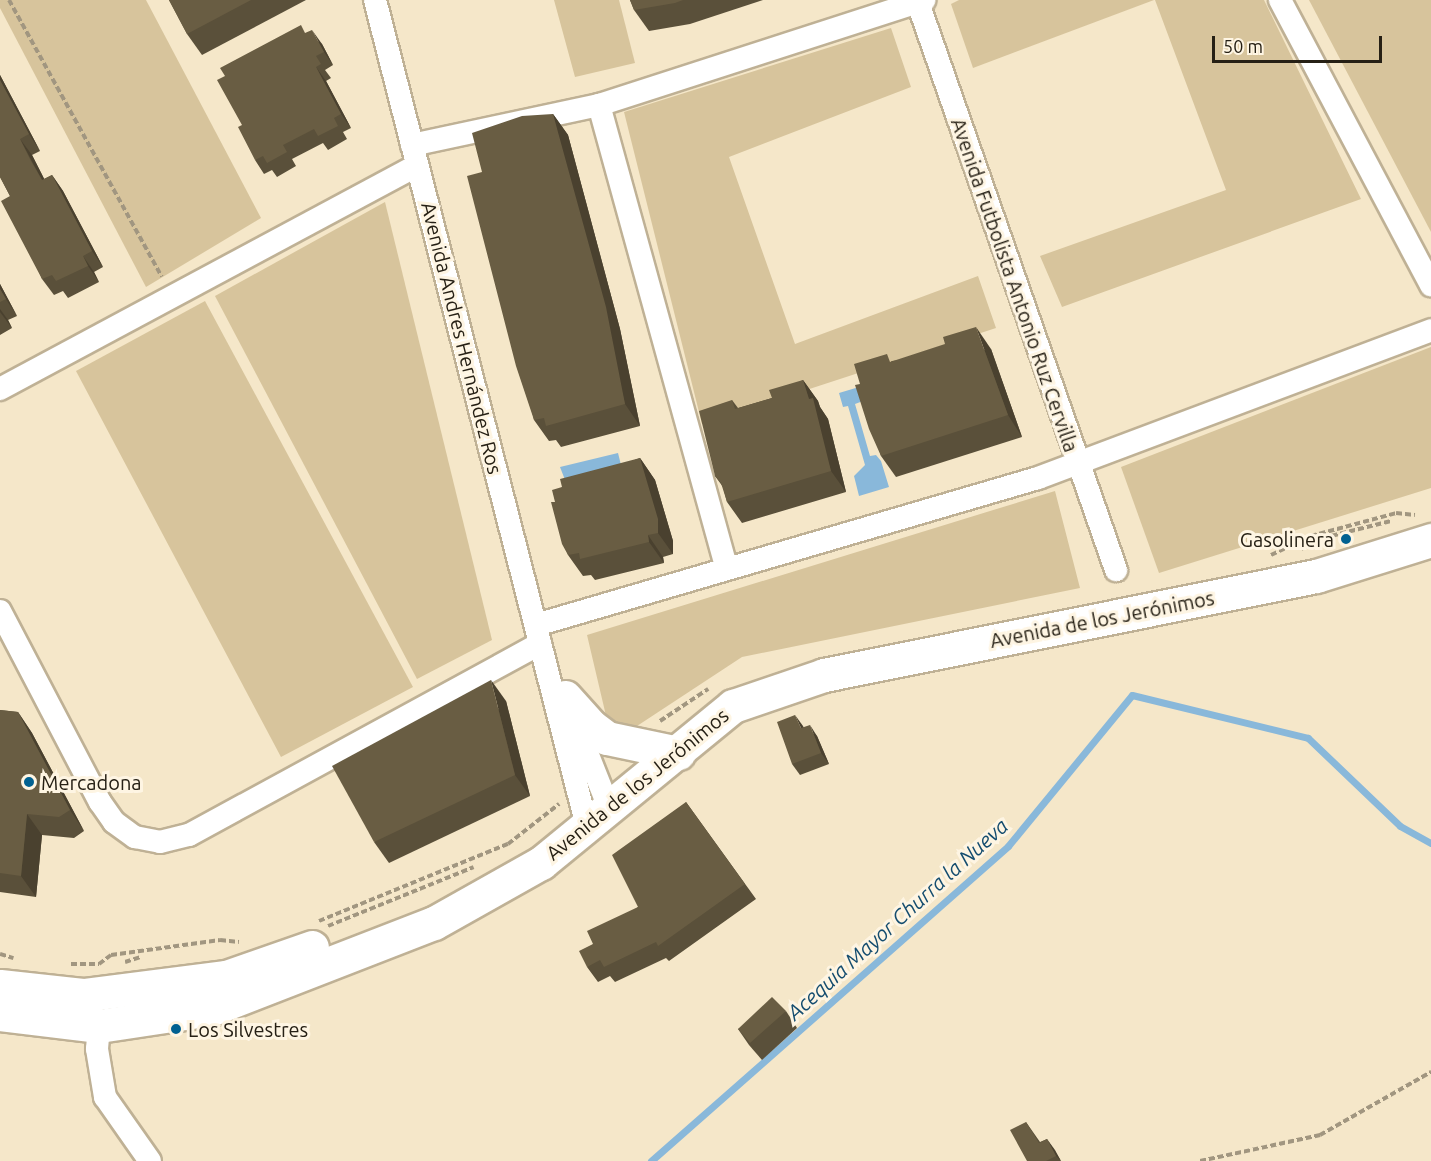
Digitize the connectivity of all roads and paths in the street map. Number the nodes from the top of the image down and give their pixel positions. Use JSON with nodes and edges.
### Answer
{"nodes":[{"id":1,"x":9,"y":0,"type":"edge"},
{"id":2,"x":375,"y":0,"type":"edge"},
{"id":3,"x":1280,"y":0,"type":"edge"},
{"id":4,"x":920,"y":1,"type":"edge"},
{"id":5,"x":599,"y":105,"type":"junction"},
{"id":6,"x":415,"y":155,"type":"junction"},
{"id":7,"x":1431,"y":285,"type":"edge"},
{"id":8,"x":173,"y":296,"type":"junction"},
{"id":9,"x":1431,"y":330,"type":"edge"},
{"id":10,"x":0,"y":389,"type":"edge"},
{"id":11,"x":1077,"y":465,"type":"junction"},
{"id":12,"x":1431,"y":540,"type":"edge"},
{"id":13,"x":727,"y":569,"type":"junction"},
{"id":14,"x":1116,"y":570,"type":"dead end"},
{"id":15,"x":0,"y":611,"type":"edge"},
{"id":16,"x":538,"y":635,"type":"junction"},
{"id":17,"x":556,"y":686,"type":"junction"},
{"id":18,"x":678,"y":753,"type":"junction"},
{"id":19,"x":598,"y":817,"type":"junction"},
{"id":20,"x":523,"y":872,"type":"junction"},
{"id":21,"x":0,"y":986,"type":"edge"},
{"id":22,"x":83,"y":995,"type":"junction"},
{"id":23,"x":0,"y":1014,"type":"edge"},
{"id":24,"x":99,"y":1026,"type":"junction"},
{"id":25,"x":1431,"y":1072,"type":"edge"},
{"id":26,"x":150,"y":1161,"type":"edge"},
{"id":27,"x":1200,"y":1161,"type":"edge"}],
"edges":[{"from":1,"to":8,"type":"path"},
{"from":2,"to":6,"type":"street","name":"Avenida Andres Hernández Ros"},
{"from":3,"to":7,"type":"street"},
{"from":4,"to":5,"type":"street"},
{"from":4,"to":11,"type":"street","name":"Avenida Futbolista Antonio Ruz Cervilla"},
{"from":5,"to":6,"type":"street"},
{"from":5,"to":13,"type":"street"},
{"from":6,"to":8,"type":"street"},
{"from":6,"to":16,"type":"street","name":"Avenida Andres Hernández Ros"},
{"from":8,"to":10,"type":"street"},
{"from":9,"to":11,"type":"street"},
{"from":11,"to":13,"type":"street"},
{"from":11,"to":14,"type":"street","name":"Avenida Futbolista Antonio Ruz Cervilla"},
{"from":12,"to":18,"type":"main road","name":"Avenida de los Jerónimos"},
{"from":13,"to":16,"type":"street"},
{"from":15,"to":16,"type":"street"},
{"from":16,"to":17,"type":"street","name":"Avenida Andres Hernández Ros"},
{"from":17,"to":18,"type":"main road"},
{"from":17,"to":19,"type":"street","name":"Avenida Andres Hernández Ros"},
{"from":18,"to":19,"type":"main road","name":"Avenida de los Jerónimos"},
{"from":19,"to":20,"type":"main road","name":"Avenida de los Jerónimos"},
{"from":20,"to":22,"type":"main road"},
{"from":20,"to":24,"type":"main road","name":"Avenida de los Jerónimos"},
{"from":21,"to":22,"type":"main road"},
{"from":22,"to":24,"type":"street"},
{"from":23,"to":24,"type":"main road","name":"Avenida de los Jerónimos"},
{"from":24,"to":26,"type":"street"},
{"from":25,"to":27,"type":"path"}]}
